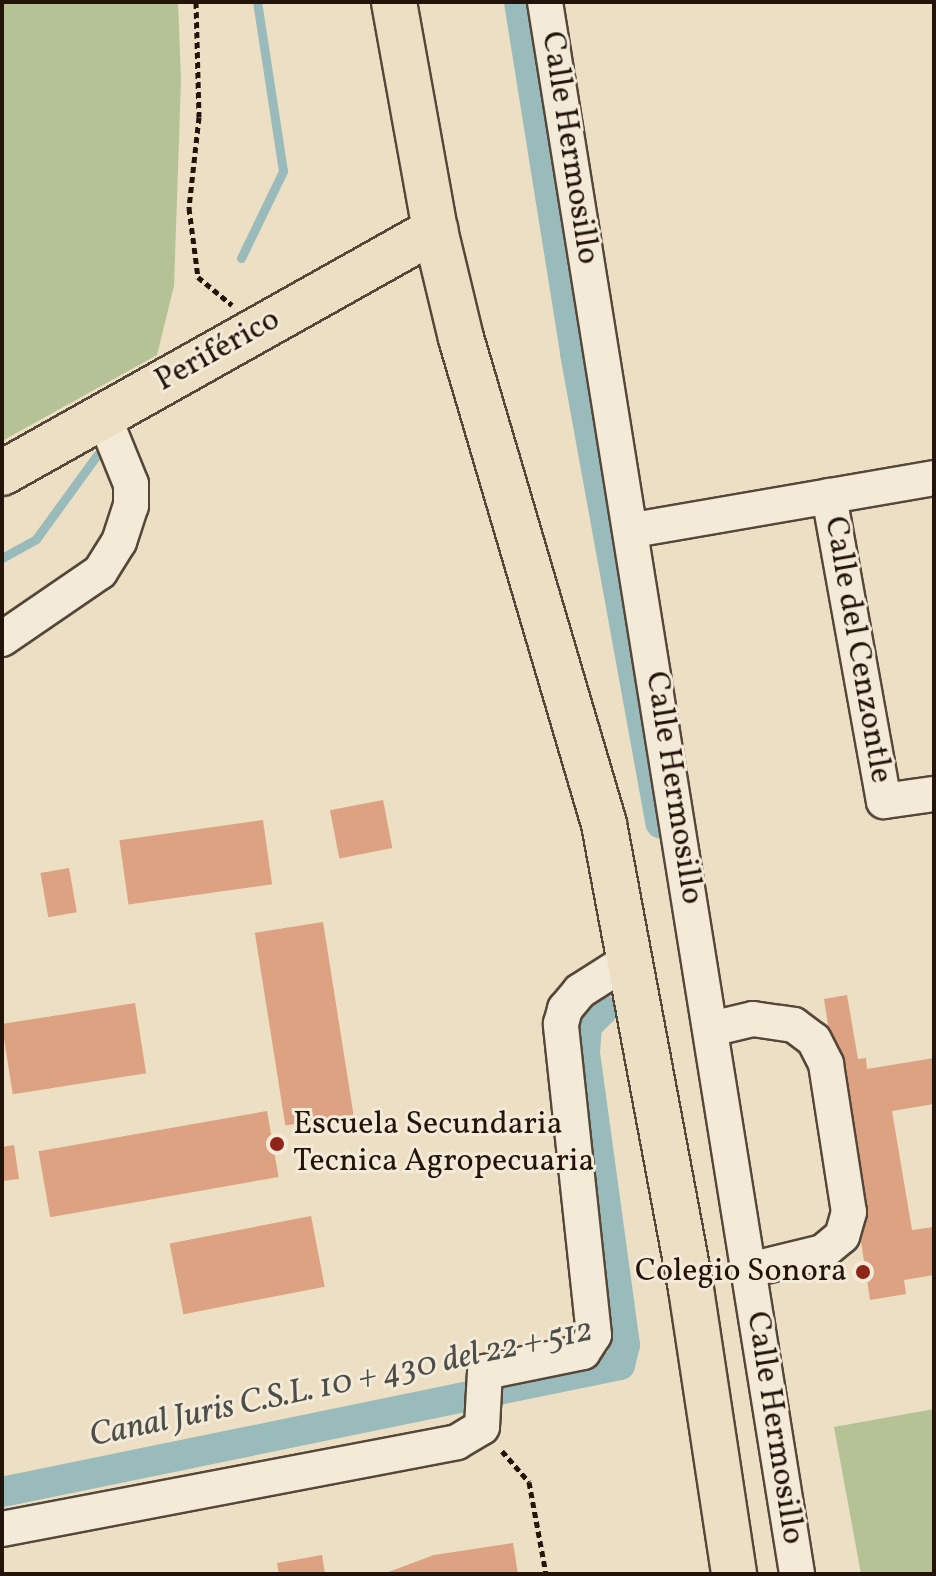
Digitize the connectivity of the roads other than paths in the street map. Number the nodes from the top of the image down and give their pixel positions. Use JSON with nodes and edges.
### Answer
{"nodes":[{"id":1,"x":394,"y":2,"type":"edge"},
{"id":2,"x":545,"y":2,"type":"edge"},
{"id":3,"x":435,"y":230,"type":"junction"},
{"id":4,"x":103,"y":415,"type":"junction"},
{"id":5,"x":2,"y":473,"type":"edge"},
{"id":6,"x":934,"y":478,"type":"edge"},
{"id":7,"x":829,"y":496,"type":"junction"},
{"id":8,"x":633,"y":530,"type":"junction"},
{"id":9,"x":2,"y":639,"type":"edge"},
{"id":10,"x":934,"y":794,"type":"edge"},
{"id":11,"x":632,"y":958,"type":"junction"},
{"id":12,"x":711,"y":1029,"type":"junction"},
{"id":13,"x":749,"y":1270,"type":"junction"},
{"id":14,"x":2,"y":1529,"type":"edge"},
{"id":15,"x":734,"y":1574,"type":"edge"},
{"id":16,"x":797,"y":1574,"type":"edge"}],
"edges":[{"from":1,"to":3,"type":"main road","name":"Calle Hermosillo"},
{"from":2,"to":8,"type":"street","name":"Calle Hermosillo"},
{"from":3,"to":4,"type":"main road","name":"Periférico"},
{"from":3,"to":11,"type":"main road","name":"Calle Hermosillo"},
{"from":4,"to":5,"type":"main road","name":"Periférico"},
{"from":4,"to":9,"type":"street"},
{"from":6,"to":7,"type":"street","name":"Calle del Cenzontle"},
{"from":7,"to":8,"type":"street","name":"Calle del Cenzontle"},
{"from":7,"to":10,"type":"street","name":"Calle del Cenzontle"},
{"from":8,"to":12,"type":"street","name":"Calle Hermosillo"},
{"from":11,"to":14,"type":"street"},
{"from":11,"to":15,"type":"main road","name":"Calle Hermosillo"},
{"from":12,"to":13,"type":"street","name":"Calle Hermosillo"},
{"from":12,"to":13,"type":"street"},
{"from":13,"to":16,"type":"street","name":"Calle Hermosillo"}]}
